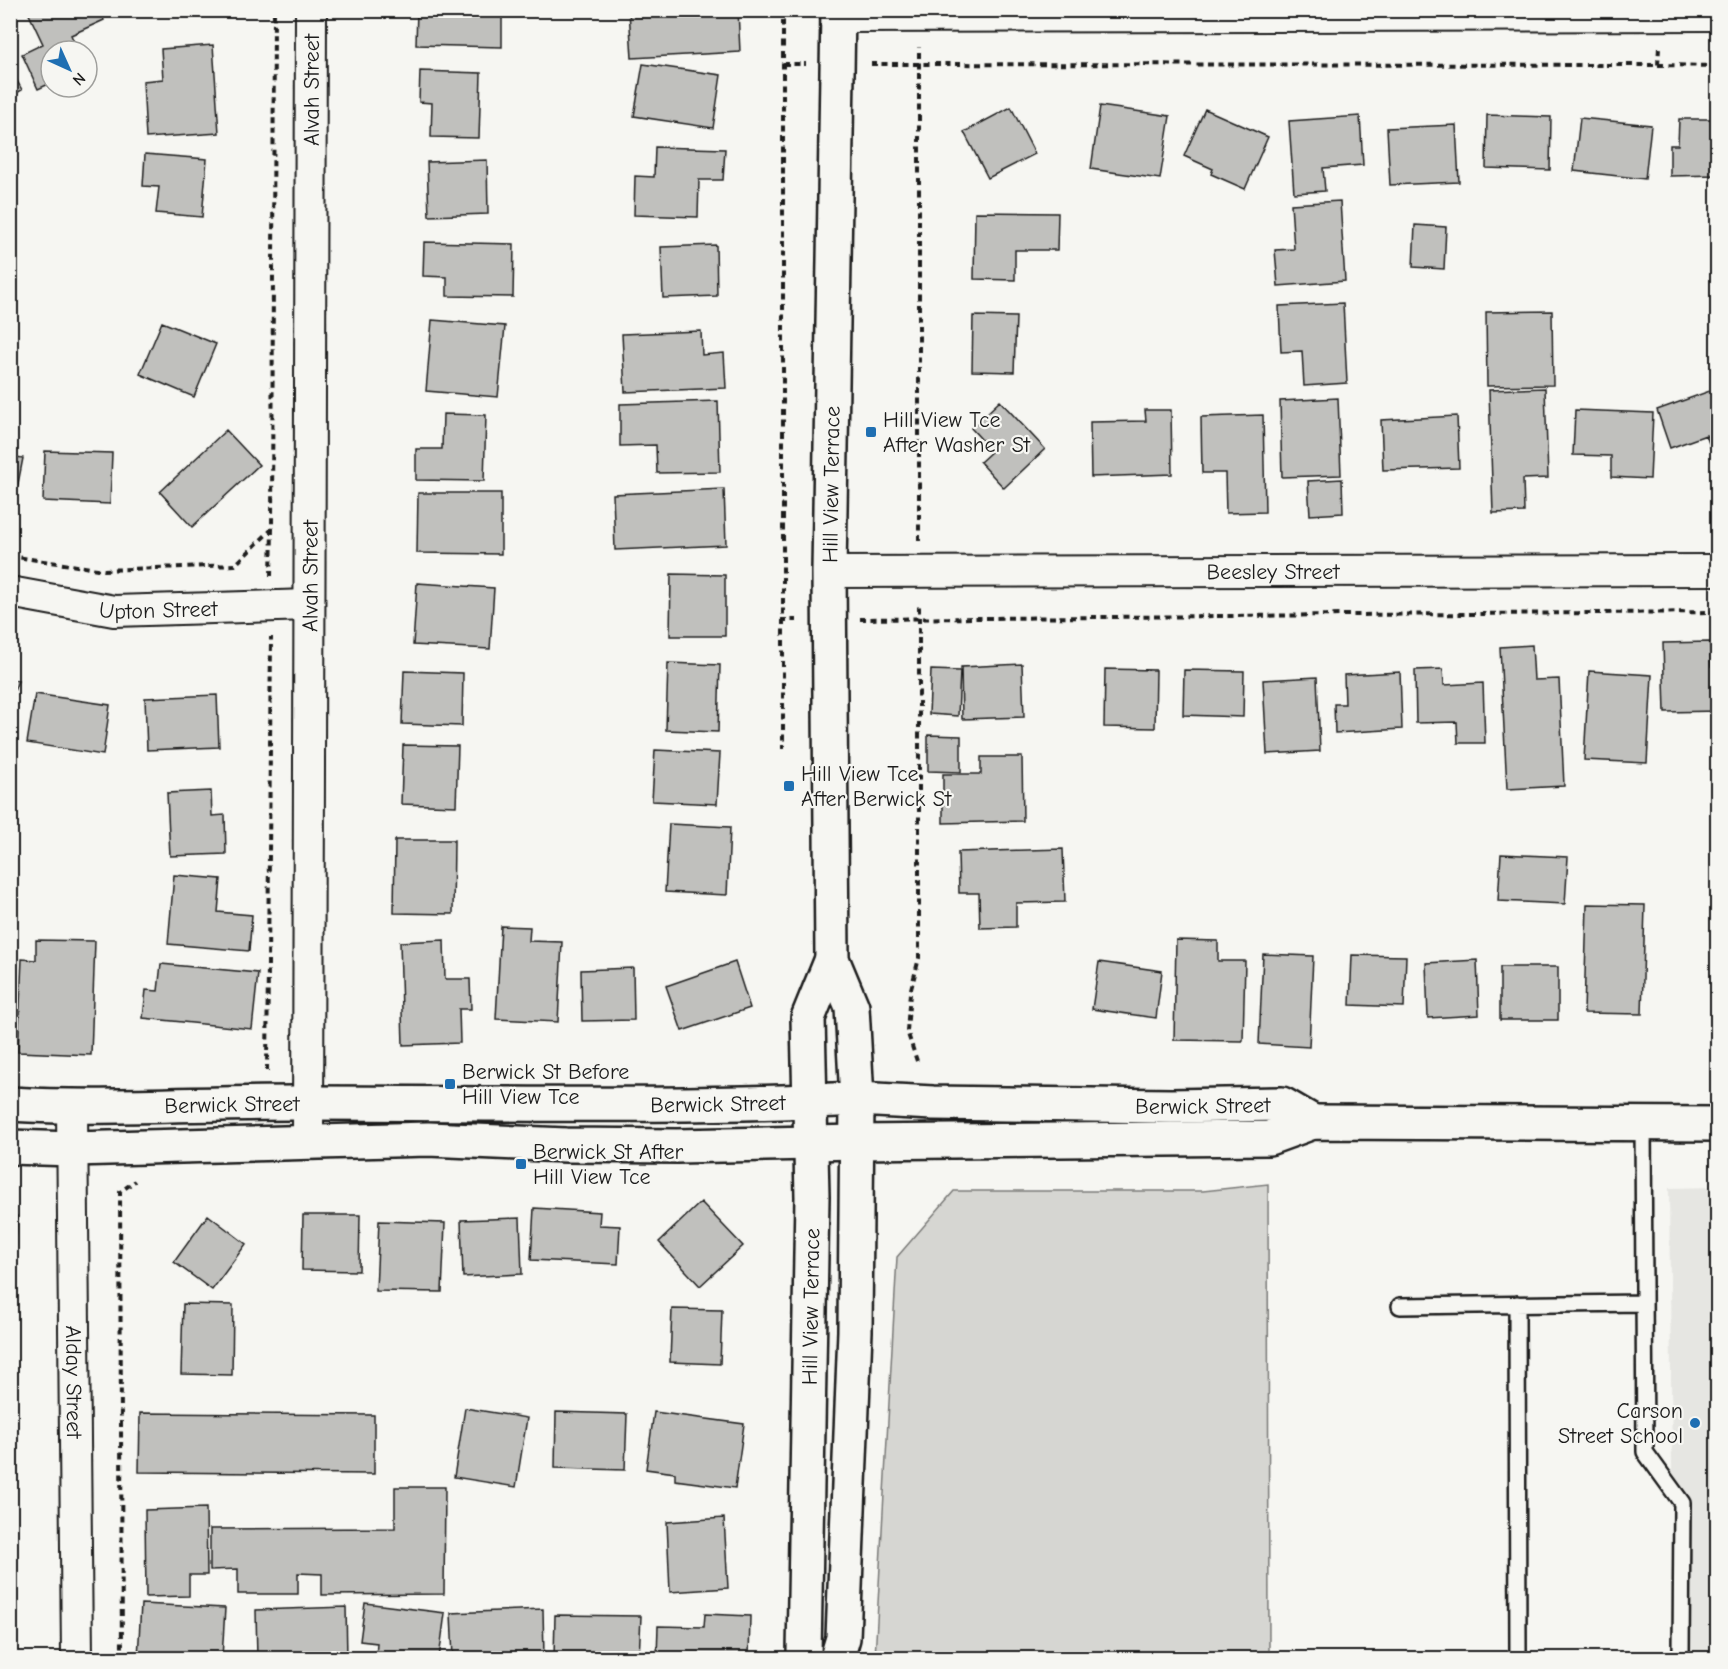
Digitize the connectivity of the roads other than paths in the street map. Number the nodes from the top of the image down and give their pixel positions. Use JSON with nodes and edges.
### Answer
{"nodes":[{"id":1,"x":311,"y":10,"type":"edge"},
{"id":2,"x":838,"y":14,"type":"edge"},
{"id":3,"x":1718,"y":15,"type":"edge"},
{"id":4,"x":1718,"y":570,"type":"edge"},
{"id":5,"x":829,"y":572,"type":"junction"},
{"id":6,"x":10,"y":592,"type":"edge"},
{"id":7,"x":308,"y":605,"type":"junction"},
{"id":8,"x":832,"y":959,"type":"junction"},
{"id":9,"x":857,"y":1099,"type":"junction"},
{"id":10,"x":810,"y":1101,"type":"junction"},
{"id":11,"x":308,"y":1103,"type":"junction"},
{"id":12,"x":10,"y":1104,"type":"edge"},
{"id":13,"x":72,"y":1108,"type":"junction"},
{"id":14,"x":1313,"y":1122,"type":"junction"},
{"id":15,"x":1643,"y":1124,"type":"junction"},
{"id":16,"x":1718,"y":1124,"type":"edge"},
{"id":17,"x":308,"y":1142,"type":"junction"},
{"id":18,"x":857,"y":1142,"type":"junction"},
{"id":19,"x":811,"y":1143,"type":"junction"},
{"id":20,"x":10,"y":1147,"type":"edge"},
{"id":21,"x":73,"y":1149,"type":"junction"},
{"id":22,"x":1644,"y":1303,"type":"junction"},
{"id":23,"x":1517,"y":1304,"type":"junction"},
{"id":24,"x":1400,"y":1306,"type":"dead end"},
{"id":25,"x":76,"y":1659,"type":"edge"},
{"id":26,"x":806,"y":1659,"type":"edge"},
{"id":27,"x":837,"y":1659,"type":"edge"},
{"id":28,"x":1518,"y":1659,"type":"edge"},
{"id":29,"x":1681,"y":1659,"type":"edge"}],
"edges":[{"from":1,"to":7,"type":"street","name":"Alvah Street"},
{"from":2,"to":3,"type":"street"},
{"from":2,"to":5,"type":"main road","name":"Hill View Terrace"},
{"from":4,"to":5,"type":"street","name":"Beesley Street"},
{"from":5,"to":8,"type":"main road","name":"Hill View Terrace"},
{"from":6,"to":7,"type":"street","name":"Upton Street"},
{"from":7,"to":11,"type":"street","name":"Alvah Street"},
{"from":8,"to":9,"type":"main road","name":"Hill View Terrace"},
{"from":8,"to":10,"type":"main road","name":"Hill View Terrace"},
{"from":9,"to":10,"type":"main road","name":"Berwick Street"},
{"from":9,"to":14,"type":"main road","name":"Berwick Street"},
{"from":9,"to":18,"type":"main road","name":"Hill View Terrace"},
{"from":10,"to":11,"type":"main road","name":"Berwick Street"},
{"from":10,"to":19,"type":"main road","name":"Hill View Terrace"},
{"from":11,"to":13,"type":"main road","name":"Berwick Street"},
{"from":11,"to":17,"type":"street","name":"Alvah Street"},
{"from":12,"to":13,"type":"main road","name":"Berwick Street"},
{"from":13,"to":21,"type":"street","name":"Alday Street"},
{"from":14,"to":15,"type":"main road","name":"Berwick Street"},
{"from":14,"to":18,"type":"main road","name":"Berwick Street"},
{"from":15,"to":16,"type":"main road","name":"Berwick Street"},
{"from":15,"to":22,"type":"lane"},
{"from":17,"to":19,"type":"main road","name":"Berwick Street"},
{"from":17,"to":21,"type":"main road","name":"Berwick Street"},
{"from":18,"to":19,"type":"main road","name":"Berwick Street"},
{"from":18,"to":27,"type":"main road","name":"Hill View Terrace"},
{"from":19,"to":26,"type":"main road","name":"Hill View Terrace"},
{"from":20,"to":21,"type":"main road","name":"Berwick Street"},
{"from":21,"to":25,"type":"street","name":"Alday Street"},
{"from":22,"to":23,"type":"lane"},
{"from":22,"to":29,"type":"lane"},
{"from":23,"to":24,"type":"lane"},
{"from":23,"to":28,"type":"lane"}]}
